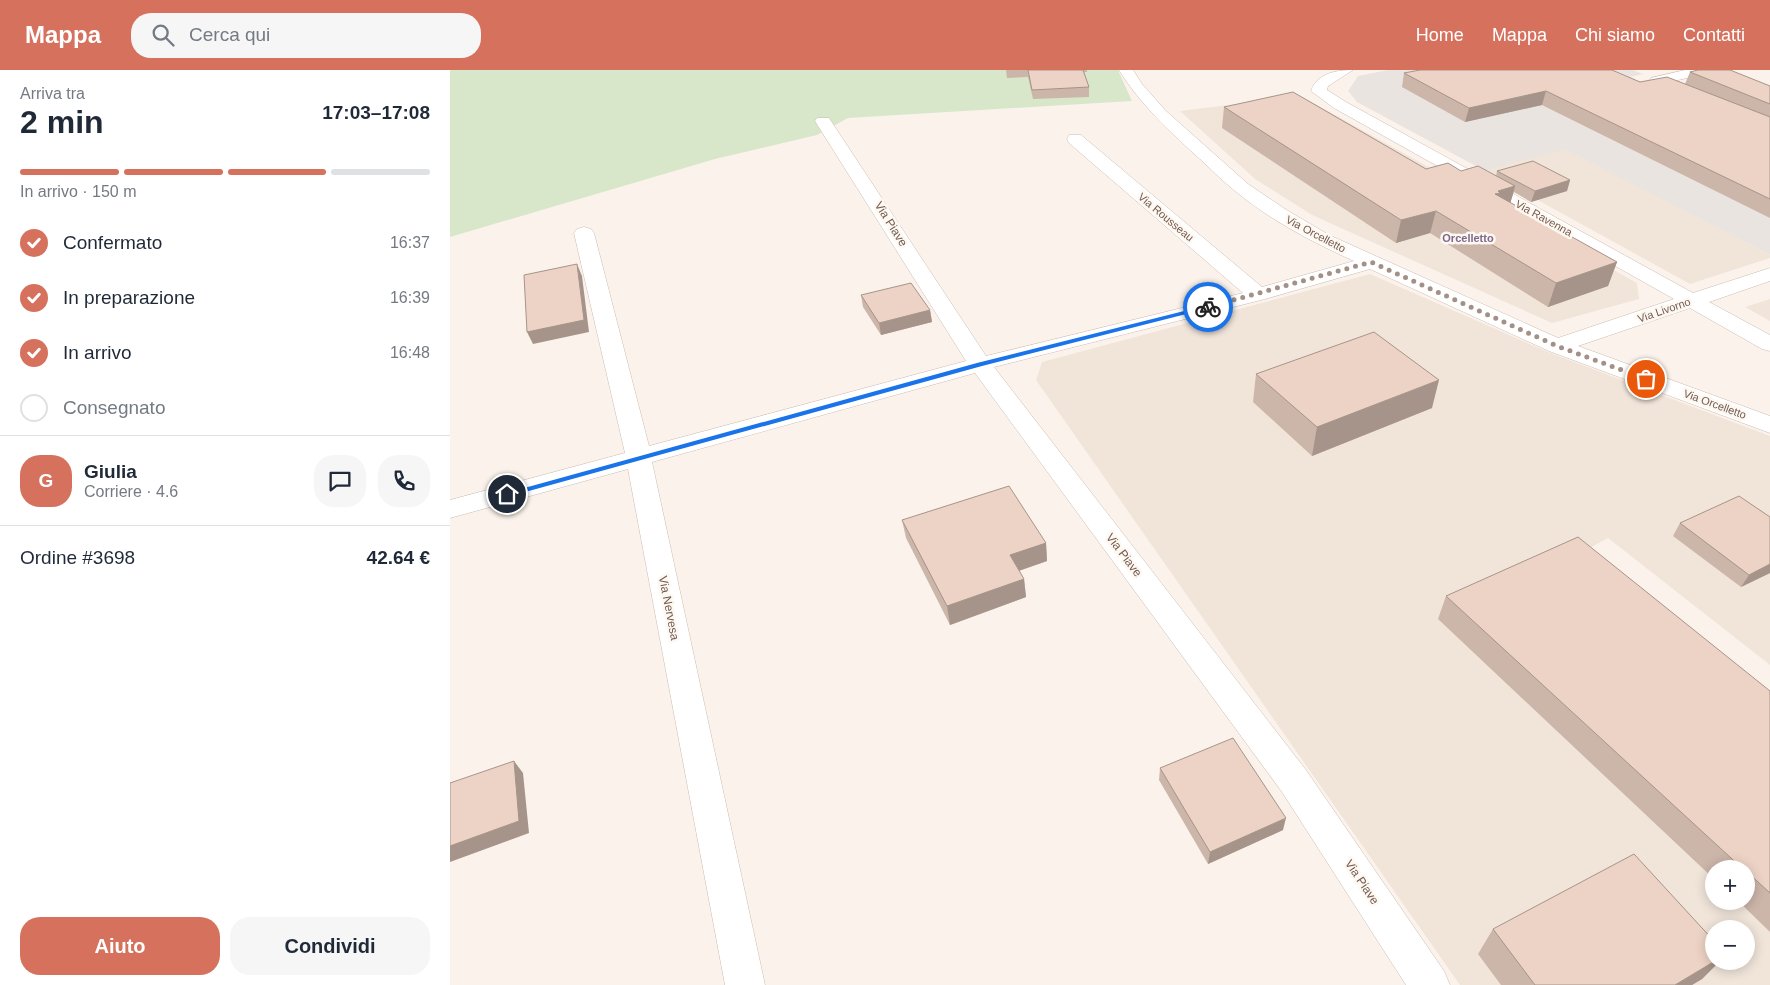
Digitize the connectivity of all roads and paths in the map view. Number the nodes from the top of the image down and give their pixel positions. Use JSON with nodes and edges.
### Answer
{"nodes":[{"id":1,"x":1126,"y":70,"type":"edge"},
{"id":2,"x":1346,"y":70,"type":"edge"},
{"id":3,"x":1704,"y":70,"type":"edge"},
{"id":4,"x":1682,"y":92,"type":"edge"},
{"id":5,"x":823,"y":121,"type":"dead end"},
{"id":6,"x":1075,"y":139,"type":"dead end"},
{"id":7,"x":584,"y":233,"type":"dead end"},
{"id":8,"x":1371,"y":262,"type":"junction"},
{"id":9,"x":1770,"y":274,"type":"edge"},
{"id":10,"x":1258,"y":295,"type":"junction"},
{"id":11,"x":1692,"y":300,"type":"junction"},
{"id":12,"x":1770,"y":344,"type":"edge"},
{"id":13,"x":1557,"y":346,"type":"junction"},
{"id":14,"x":980,"y":364,"type":"junction"},
{"id":15,"x":1770,"y":425,"type":"edge"},
{"id":16,"x":639,"y":459,"type":"junction"},
{"id":17,"x":450,"y":509,"type":"edge"},
{"id":18,"x":745,"y":985,"type":"edge"},
{"id":19,"x":1430,"y":985,"type":"edge"}],
"edges":[{"from":1,"to":8,"type":"street","name":"Via Orcelletto"},
{"from":2,"to":11,"type":"street","name":"Via Ravenna"},
{"from":3,"to":4,"type":"street"},
{"from":5,"to":14,"type":"street","name":"Via Piave"},
{"from":6,"to":10,"type":"street","name":"Via Rousseau"},
{"from":7,"to":16,"type":"street","name":"Via Nervesa"},
{"from":8,"to":10,"type":"street"},
{"from":8,"to":13,"type":"street","name":"Via Orcelletto"},
{"from":9,"to":11,"type":"street","name":"Via Livorno"},
{"from":10,"to":14,"type":"street"},
{"from":11,"to":12,"type":"street","name":"Via Ravenna"},
{"from":11,"to":13,"type":"street","name":"Via Livorno"},
{"from":13,"to":15,"type":"street","name":"Via Orcelletto"},
{"from":14,"to":16,"type":"street"},
{"from":14,"to":19,"type":"street","name":"Via Piave"},
{"from":16,"to":17,"type":"street"},
{"from":16,"to":18,"type":"street","name":"Via Nervesa"}]}
